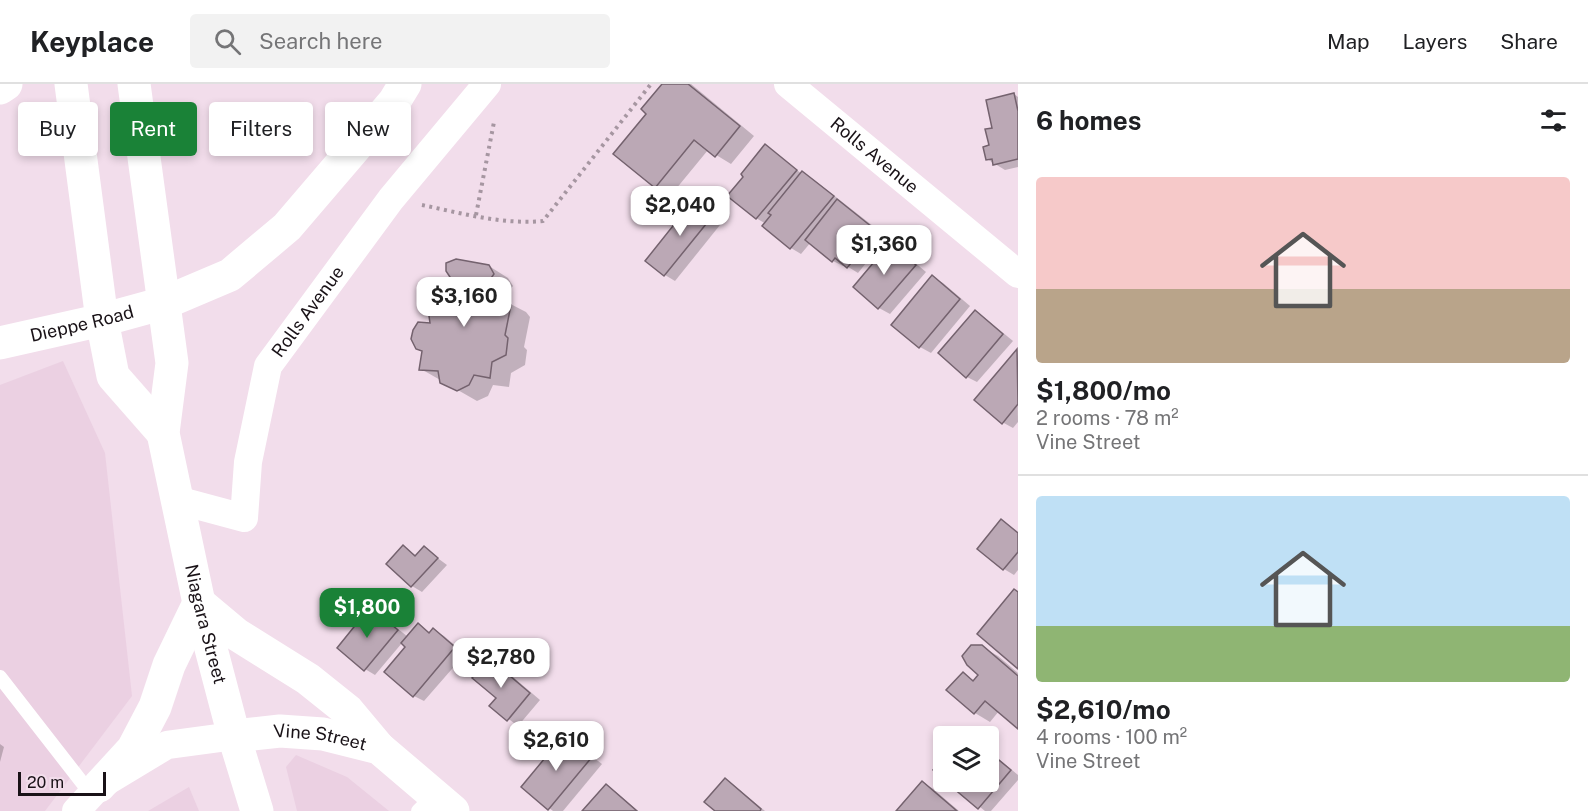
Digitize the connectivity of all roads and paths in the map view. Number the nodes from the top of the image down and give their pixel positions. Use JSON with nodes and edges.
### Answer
{"nodes":[{"id":1,"x":6,"y":84,"type":"edge"},
{"id":2,"x":71,"y":84,"type":"edge"},
{"id":3,"x":134,"y":84,"type":"edge"},
{"id":4,"x":405,"y":84,"type":"edge"},
{"id":5,"x":487,"y":84,"type":"edge"},
{"id":6,"x":651,"y":84,"type":"edge"},
{"id":7,"x":797,"y":85,"type":"edge"},
{"id":8,"x":0,"y":88,"type":"edge"},
{"id":9,"x":495,"y":117,"type":"dead end"},
{"id":10,"x":391,"y":199,"type":"junction"},
{"id":11,"x":476,"y":216,"type":"junction"},
{"id":12,"x":1018,"y":274,"type":"edge"},
{"id":13,"x":164,"y":303,"type":"junction"},
{"id":14,"x":102,"y":320,"type":"junction"},
{"id":15,"x":0,"y":343,"type":"edge"},
{"id":16,"x":163,"y":433,"type":"junction"},
{"id":17,"x":177,"y":500,"type":"junction"},
{"id":18,"x":199,"y":603,"type":"junction"},
{"id":19,"x":0,"y":677,"type":"edge"},
{"id":20,"x":234,"y":736,"type":"junction"},
{"id":21,"x":378,"y":748,"type":"junction"},
{"id":22,"x":89,"y":797,"type":"edge"},
{"id":23,"x":435,"y":806,"type":"edge"},
{"id":24,"x":257,"y":811,"type":"edge"}],
"edges":[{"from":1,"to":8,"type":"main road"},
{"from":2,"to":14,"type":"main road","name":"Niagara Street"},
{"from":3,"to":13,"type":"main road","name":"Niagara Street"},
{"from":4,"to":13,"type":"main road","name":"Dieppe Road"},
{"from":5,"to":10,"type":"street","name":"Rolls Avenue"},
{"from":6,"to":11,"type":"path"},
{"from":7,"to":12,"type":"street","name":"Rolls Avenue"},
{"from":9,"to":11,"type":"path"},
{"from":10,"to":11,"type":"path"},
{"from":10,"to":17,"type":"street","name":"Rolls Avenue"},
{"from":13,"to":14,"type":"main road","name":"Dieppe Road"},
{"from":13,"to":16,"type":"main road","name":"Niagara Street"},
{"from":14,"to":15,"type":"main road","name":"Dieppe Road"},
{"from":14,"to":16,"type":"main road","name":"Niagara Street"},
{"from":16,"to":17,"type":"main road","name":"Niagara Street"},
{"from":17,"to":18,"type":"main road","name":"Niagara Street"},
{"from":18,"to":20,"type":"main road","name":"Niagara Street"},
{"from":18,"to":21,"type":"main road"},
{"from":18,"to":22,"type":"main road"},
{"from":19,"to":22,"type":"lane"},
{"from":20,"to":21,"type":"main road","name":"Vine Street"},
{"from":20,"to":22,"type":"street"},
{"from":20,"to":24,"type":"main road","name":"Niagara Street"},
{"from":21,"to":23,"type":"main road","name":"Vine Street"}]}
